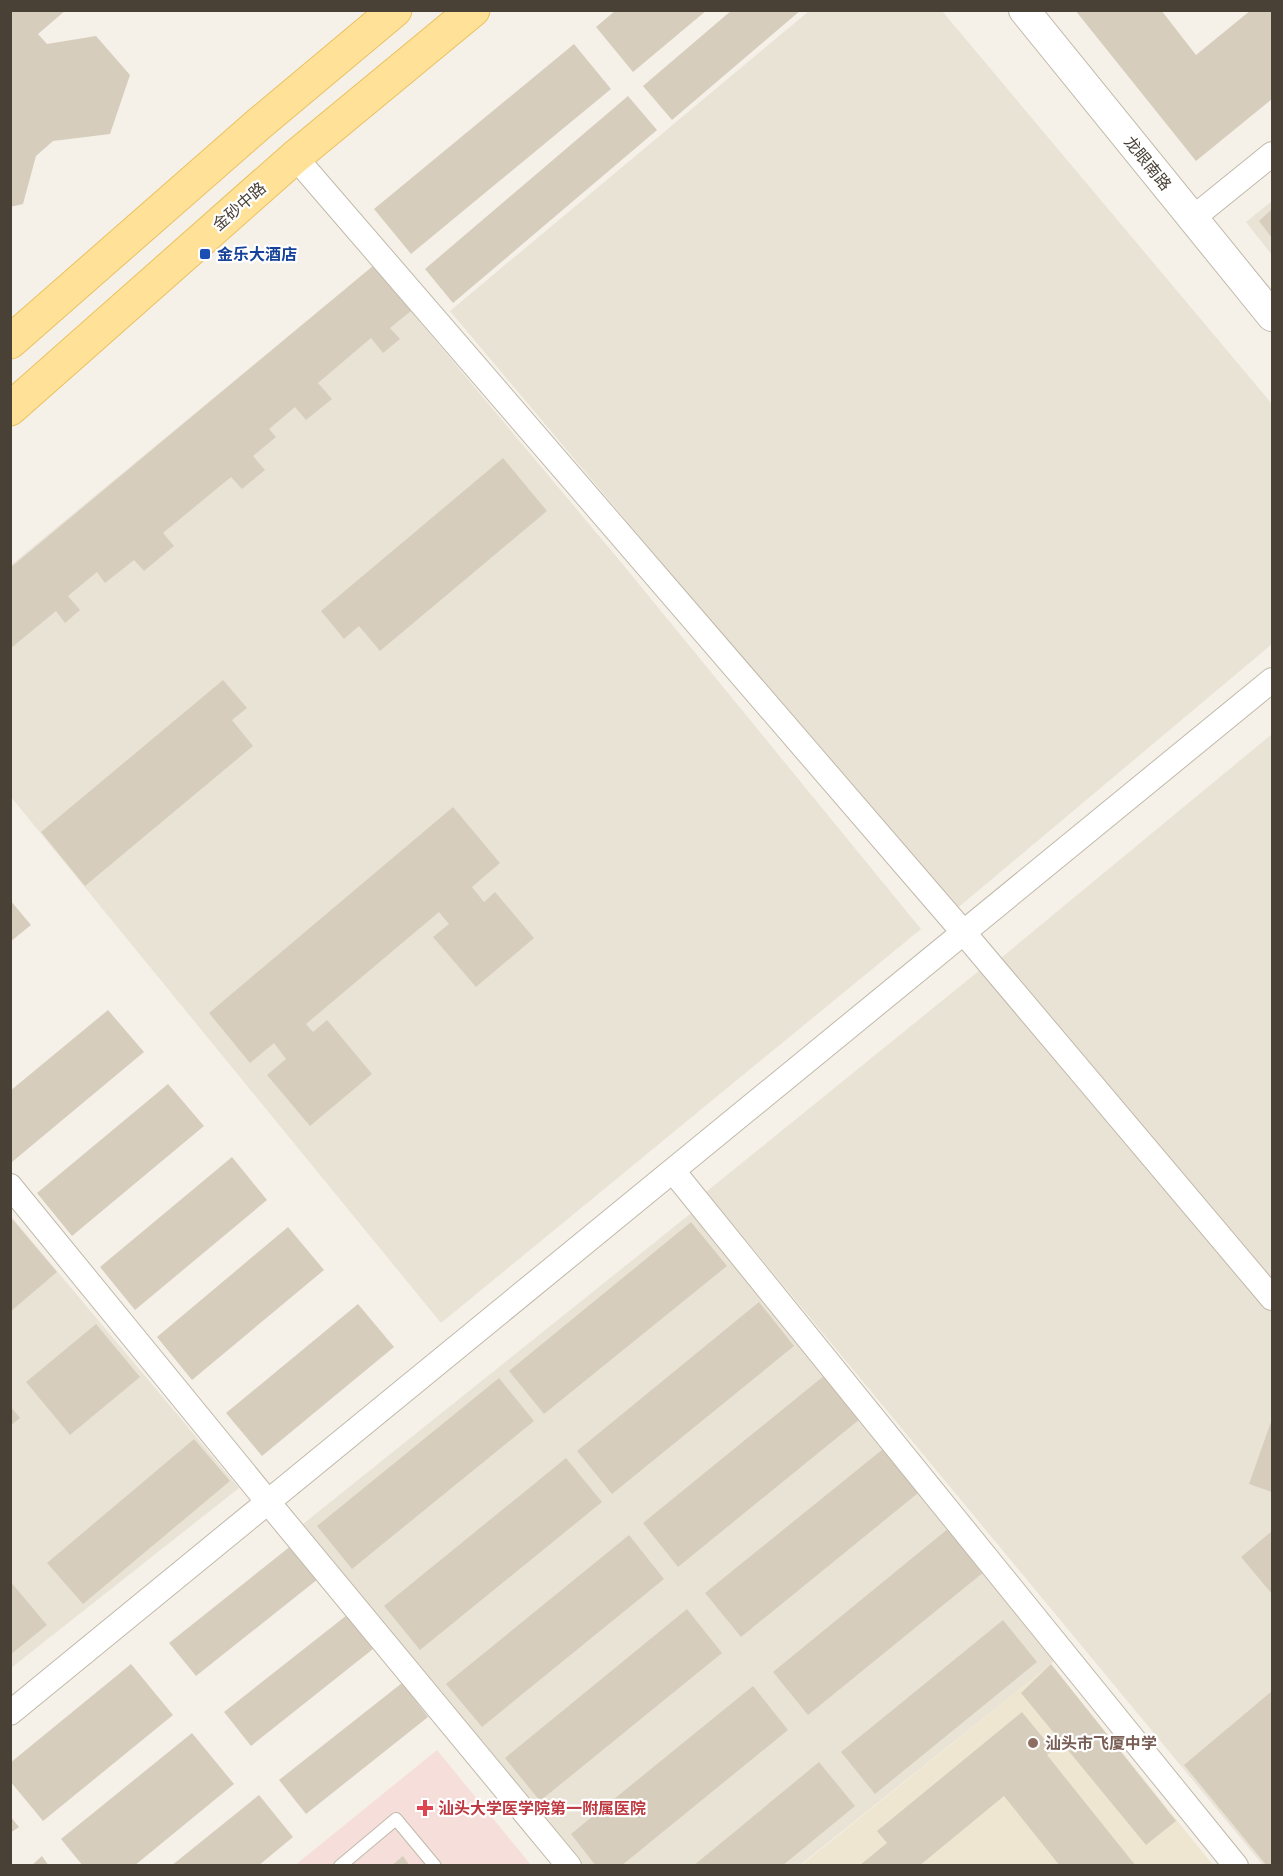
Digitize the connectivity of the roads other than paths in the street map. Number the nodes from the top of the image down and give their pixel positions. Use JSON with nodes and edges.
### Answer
{"nodes":[{"id":1,"x":395,"y":10,"type":"edge"},
{"id":2,"x":472,"y":10,"type":"edge"},
{"id":3,"x":1024,"y":10,"type":"edge"},
{"id":4,"x":1272,"y":154,"type":"edge"},
{"id":5,"x":295,"y":157,"type":"junction"},
{"id":6,"x":1193,"y":218,"type":"junction"},
{"id":7,"x":1272,"y":316,"type":"edge"},
{"id":8,"x":10,"y":342,"type":"edge"},
{"id":9,"x":10,"y":408,"type":"edge"},
{"id":10,"x":1272,"y":680,"type":"edge"},
{"id":11,"x":964,"y":933,"type":"junction"},
{"id":12,"x":673,"y":1171,"type":"junction"},
{"id":13,"x":10,"y":1186,"type":"edge"},
{"id":14,"x":1272,"y":1298,"type":"edge"},
{"id":15,"x":268,"y":1502,"type":"junction"},
{"id":16,"x":10,"y":1713,"type":"edge"},
{"id":17,"x":340,"y":1866,"type":"edge"},
{"id":18,"x":435,"y":1866,"type":"edge"},
{"id":19,"x":569,"y":1866,"type":"edge"},
{"id":20,"x":1236,"y":1866,"type":"edge"}],
"edges":[{"from":1,"to":8,"type":"main road"},
{"from":2,"to":5,"type":"main road","name":"金砂中路"},
{"from":3,"to":6,"type":"street","name":"龙眼南路"},
{"from":4,"to":6,"type":"street"},
{"from":5,"to":9,"type":"main road","name":"金砂中路"},
{"from":5,"to":11,"type":"street"},
{"from":6,"to":7,"type":"street","name":"龙眼南路"},
{"from":10,"to":11,"type":"street"},
{"from":11,"to":12,"type":"street"},
{"from":11,"to":14,"type":"street"},
{"from":12,"to":15,"type":"street"},
{"from":12,"to":20,"type":"street"},
{"from":13,"to":15,"type":"street"},
{"from":15,"to":16,"type":"street"},
{"from":15,"to":19,"type":"street"},
{"from":17,"to":18,"type":"lane"}]}
